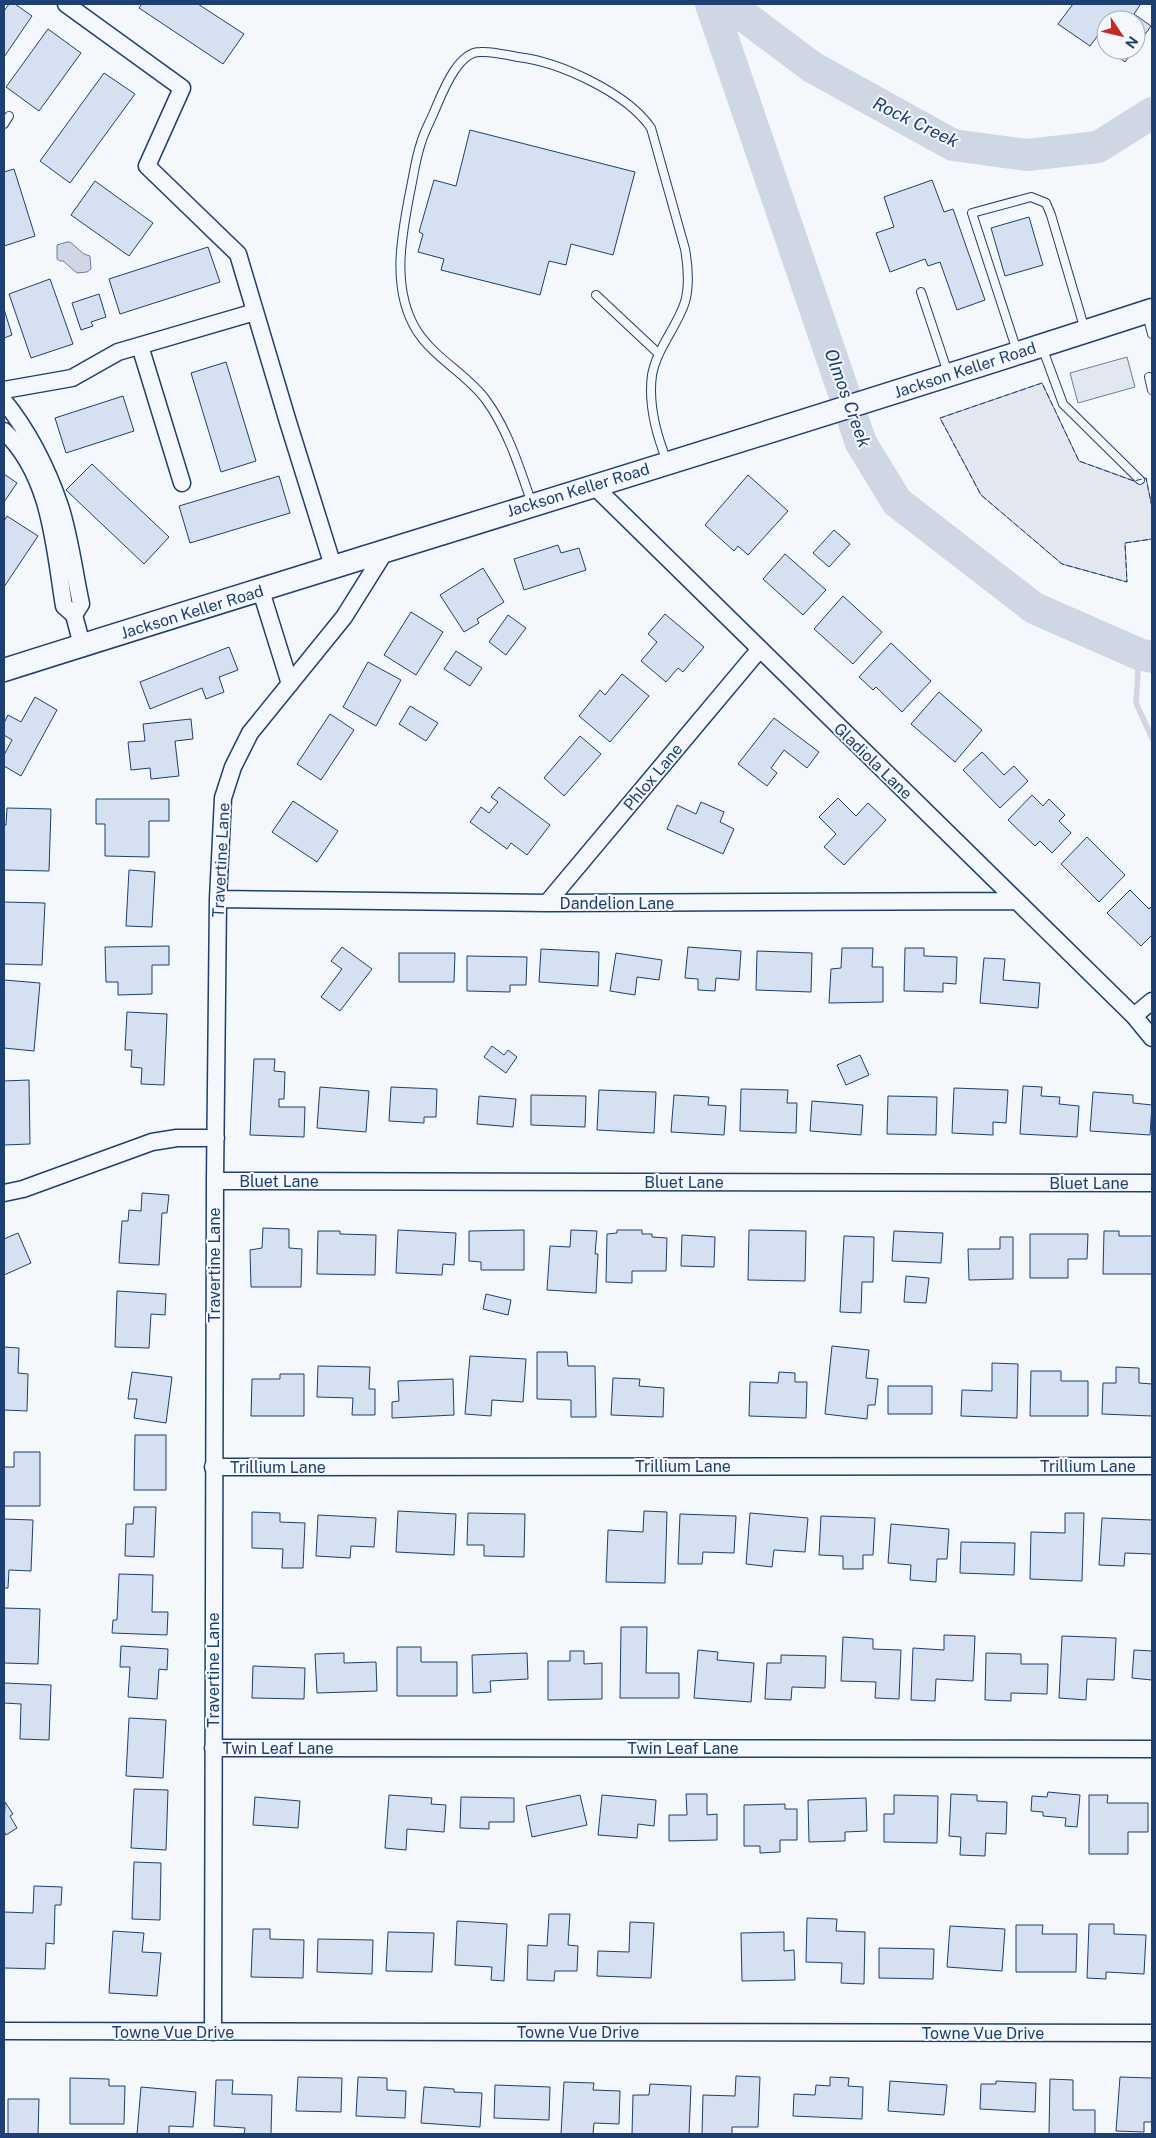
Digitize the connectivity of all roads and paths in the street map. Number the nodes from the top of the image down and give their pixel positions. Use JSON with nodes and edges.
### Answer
{"nodes":[{"id":1,"x":66,"y":4,"type":"edge"},
{"id":2,"x":9,"y":116,"type":"dead end"},
{"id":3,"x":4,"y":124,"type":"edge"},
{"id":4,"x":921,"y":292,"type":"dead end"},
{"id":5,"x":596,"y":295,"type":"dead end"},
{"id":6,"x":1149,"y":311,"type":"edge"},
{"id":7,"x":255,"y":312,"type":"junction"},
{"id":8,"x":1085,"y":331,"type":"junction"},
{"id":9,"x":1152,"y":334,"type":"edge"},
{"id":10,"x":1041,"y":345,"type":"junction"},
{"id":11,"x":140,"y":346,"type":"junction"},
{"id":12,"x":1018,"y":353,"type":"junction"},
{"id":13,"x":659,"y":354,"type":"junction"},
{"id":14,"x":948,"y":375,"type":"junction"},
{"id":15,"x":1149,"y":377,"type":"dead end"},
{"id":16,"x":4,"y":390,"type":"edge"},
{"id":17,"x":1152,"y":390,"type":"edge"},
{"id":18,"x":5,"y":406,"type":"edge"},
{"id":19,"x":4,"y":431,"type":"edge"},
{"id":20,"x":667,"y":463,"type":"junction"},
{"id":21,"x":1140,"y":480,"type":"dead end"},
{"id":22,"x":182,"y":483,"type":"dead end"},
{"id":23,"x":593,"y":485,"type":"junction"},
{"id":24,"x":532,"y":504,"type":"junction"},
{"id":25,"x":386,"y":550,"type":"junction"},
{"id":26,"x":333,"y":566,"type":"junction"},
{"id":27,"x":260,"y":591,"type":"junction"},
{"id":28,"x":74,"y":615,"type":"junction"},
{"id":29,"x":82,"y":645,"type":"junction"},
{"id":30,"x":759,"y":650,"type":"junction"},
{"id":31,"x":4,"y":670,"type":"edge"},
{"id":32,"x":290,"y":684,"type":"junction"},
{"id":33,"x":218,"y":898,"type":"junction"},
{"id":34,"x":1017,"y":901,"type":"junction"},
{"id":35,"x":547,"y":903,"type":"junction"},
{"id":36,"x":1152,"y":1001,"type":"edge"},
{"id":37,"x":1134,"y":1016,"type":"junction"},
{"id":38,"x":1152,"y":1038,"type":"edge"},
{"id":39,"x":216,"y":1138,"type":"junction"},
{"id":40,"x":215,"y":1181,"type":"junction"},
{"id":41,"x":1152,"y":1183,"type":"edge"},
{"id":42,"x":4,"y":1193,"type":"edge"},
{"id":43,"x":1152,"y":1466,"type":"edge"},
{"id":44,"x":213,"y":1467,"type":"junction"},
{"id":45,"x":213,"y":1748,"type":"junction"},
{"id":46,"x":1152,"y":1749,"type":"edge"},
{"id":47,"x":4,"y":2030,"type":"edge"},
{"id":48,"x":213,"y":2032,"type":"junction"},
{"id":49,"x":1152,"y":2033,"type":"edge"}],
"edges":[{"from":1,"to":7,"type":"street"},
{"from":2,"to":3,"type":"lane"},
{"from":4,"to":14,"type":"lane"},
{"from":5,"to":13,"type":"lane"},
{"from":6,"to":8,"type":"main road","name":"Jackson Keller Road"},
{"from":6,"to":9,"type":"lane"},
{"from":7,"to":11,"type":"street"},
{"from":7,"to":26,"type":"street"},
{"from":8,"to":10,"type":"main road","name":"Jackson Keller Road"},
{"from":8,"to":12,"type":"lane"},
{"from":10,"to":12,"type":"main road","name":"Jackson Keller Road"},
{"from":10,"to":21,"type":"lane"},
{"from":11,"to":16,"type":"street"},
{"from":11,"to":22,"type":"street"},
{"from":12,"to":14,"type":"main road","name":"Jackson Keller Road"},
{"from":13,"to":20,"type":"lane"},
{"from":13,"to":24,"type":"lane"},
{"from":14,"to":20,"type":"main road","name":"Jackson Keller Road"},
{"from":15,"to":17,"type":"lane"},
{"from":18,"to":28,"type":"street"},
{"from":19,"to":28,"type":"street"},
{"from":20,"to":23,"type":"main road","name":"Jackson Keller Road"},
{"from":23,"to":24,"type":"main road","name":"Jackson Keller Road"},
{"from":23,"to":30,"type":"street","name":"Gladiola Lane"},
{"from":24,"to":25,"type":"main road","name":"Jackson Keller Road"},
{"from":25,"to":26,"type":"main road","name":"Jackson Keller Road"},
{"from":25,"to":32,"type":"street","name":"Travertine Lane"},
{"from":26,"to":27,"type":"main road","name":"Jackson Keller Road"},
{"from":27,"to":29,"type":"main road","name":"Jackson Keller Road"},
{"from":27,"to":32,"type":"street"},
{"from":28,"to":29,"type":"street"},
{"from":29,"to":31,"type":"main road","name":"Jackson Keller Road"},
{"from":30,"to":34,"type":"street","name":"Gladiola Lane"},
{"from":30,"to":35,"type":"street","name":"Phlox Lane"},
{"from":32,"to":33,"type":"street","name":"Travertine Lane"},
{"from":33,"to":35,"type":"street","name":"Dandelion Lane"},
{"from":33,"to":39,"type":"street","name":"Travertine Lane"},
{"from":34,"to":35,"type":"street","name":"Dandelion Lane"},
{"from":34,"to":37,"type":"street","name":"Gladiola Lane"},
{"from":36,"to":37,"type":"street"},
{"from":37,"to":38,"type":"street","name":"Gladiola Lane"},
{"from":39,"to":40,"type":"street","name":"Travertine Lane"},
{"from":39,"to":42,"type":"street"},
{"from":40,"to":41,"type":"street","name":"Bluet Lane"},
{"from":40,"to":44,"type":"street","name":"Travertine Lane"},
{"from":43,"to":44,"type":"street","name":"Trillium Lane"},
{"from":44,"to":45,"type":"street","name":"Travertine Lane"},
{"from":45,"to":46,"type":"street","name":"Twin Leaf Lane"},
{"from":45,"to":48,"type":"street","name":"Travertine Lane"},
{"from":47,"to":48,"type":"street","name":"Towne Vue Drive"},
{"from":48,"to":49,"type":"street","name":"Towne Vue Drive"}]}
